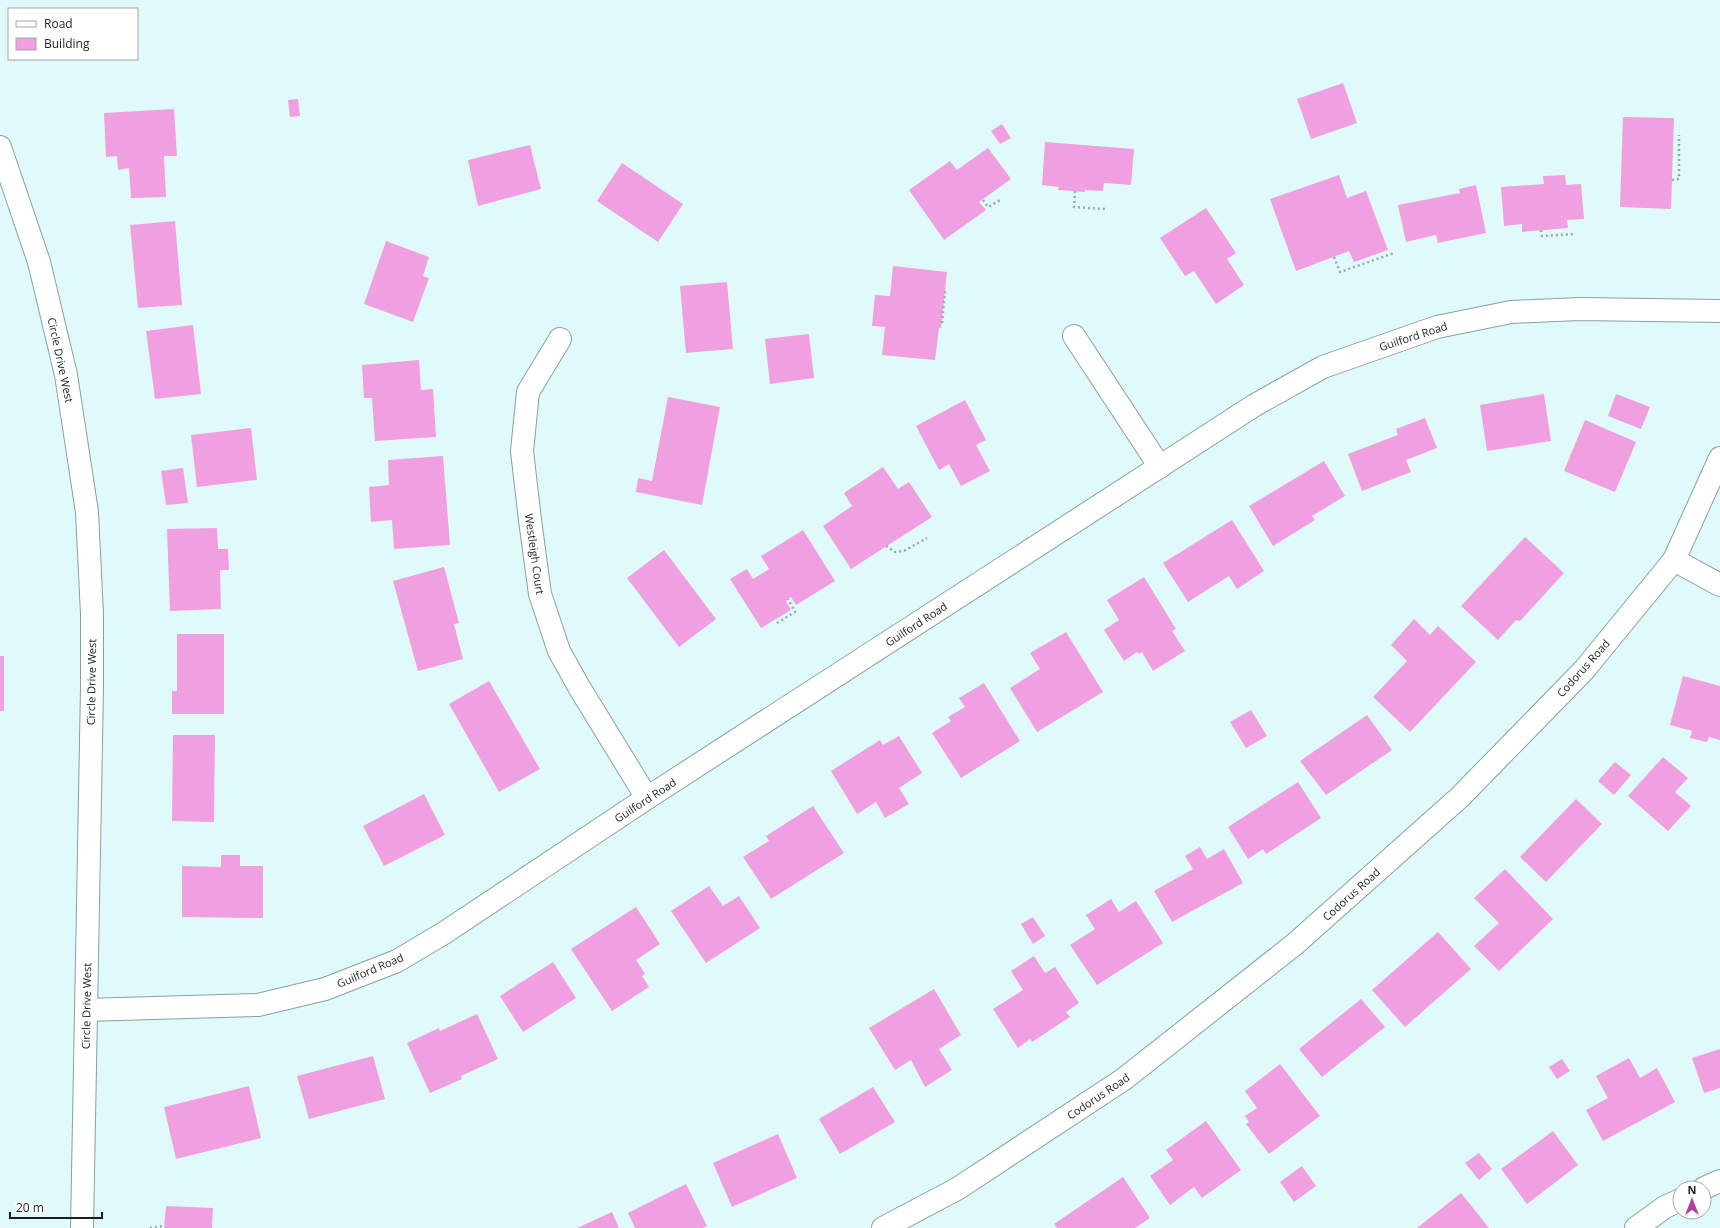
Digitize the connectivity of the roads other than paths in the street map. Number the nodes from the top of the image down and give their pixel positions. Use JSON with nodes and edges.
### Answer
{"nodes":[{"id":1,"x":0,"y":147,"type":"edge"},
{"id":2,"x":1720,"y":310,"type":"edge"},
{"id":3,"x":1074,"y":336,"type":"dead end"},
{"id":4,"x":560,"y":340,"type":"dead end"},
{"id":5,"x":1720,"y":458,"type":"edge"},
{"id":6,"x":1160,"y":467,"type":"junction"},
{"id":7,"x":1674,"y":560,"type":"junction"},
{"id":8,"x":1720,"y":585,"type":"edge"},
{"id":9,"x":647,"y":798,"type":"junction"},
{"id":10,"x":86,"y":1010,"type":"junction"},
{"id":11,"x":1672,"y":1204,"type":"edge"},
{"id":12,"x":82,"y":1228,"type":"edge"},
{"id":13,"x":883,"y":1228,"type":"edge"},
{"id":14,"x":1636,"y":1228,"type":"edge"}],
"edges":[{"from":1,"to":10,"type":"street","name":"Circle Drive West"},
{"from":2,"to":6,"type":"street","name":"Guilford Road"},
{"from":3,"to":6,"type":"street"},
{"from":4,"to":9,"type":"street","name":"Westleigh Court"},
{"from":5,"to":7,"type":"street","name":"Codorus Road"},
{"from":6,"to":9,"type":"street","name":"Guilford Road"},
{"from":7,"to":8,"type":"street"},
{"from":7,"to":13,"type":"street","name":"Codorus Road"},
{"from":9,"to":10,"type":"street","name":"Guilford Road"},
{"from":10,"to":12,"type":"street","name":"Circle Drive West"},
{"from":11,"to":14,"type":"street"}]}
